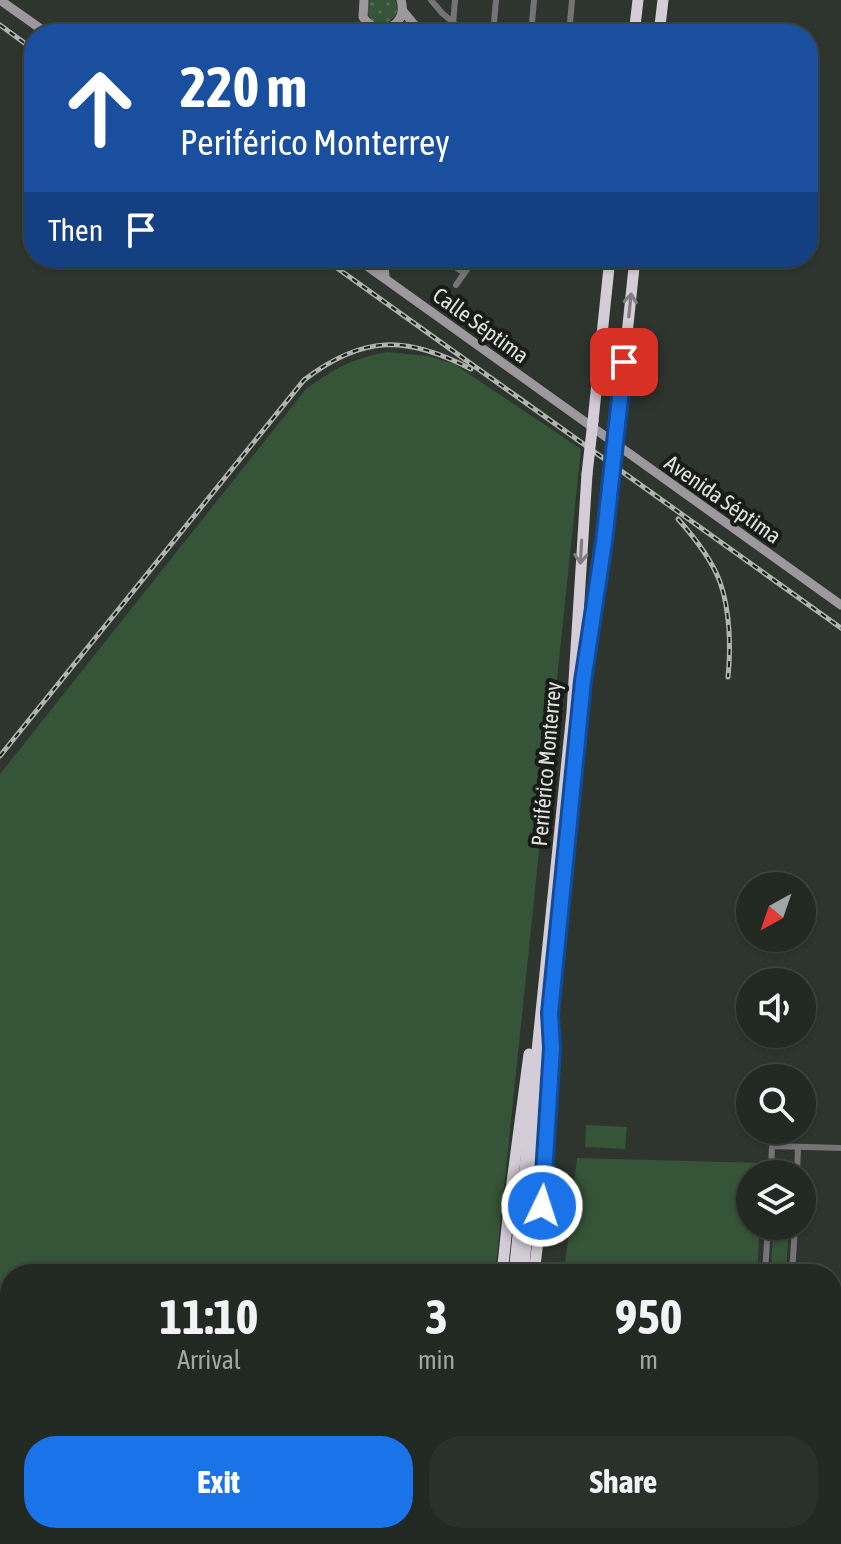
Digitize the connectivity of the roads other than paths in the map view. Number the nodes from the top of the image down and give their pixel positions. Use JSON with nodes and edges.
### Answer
{"nodes":[{"id":1,"x":0,"y":0,"type":"edge"},
{"id":2,"x":364,"y":0,"type":"edge"},
{"id":3,"x":401,"y":0,"type":"edge"},
{"id":4,"x":431,"y":0,"type":"edge"},
{"id":5,"x":455,"y":0,"type":"edge"},
{"id":6,"x":496,"y":0,"type":"edge"},
{"id":7,"x":534,"y":0,"type":"edge"},
{"id":8,"x":572,"y":0,"type":"edge"},
{"id":9,"x":638,"y":0,"type":"edge"},
{"id":10,"x":663,"y":0,"type":"edge"},
{"id":11,"x":403,"y":11,"type":"junction"},
{"id":12,"x":34,"y":24,"type":"edge"},
{"id":13,"x":370,"y":24,"type":"edge"},
{"id":14,"x":396,"y":24,"type":"edge"},
{"id":15,"x":414,"y":24,"type":"edge"},
{"id":16,"x":453,"y":24,"type":"joint"},
{"id":17,"x":494,"y":24,"type":"edge"},
{"id":18,"x":532,"y":24,"type":"edge"},
{"id":19,"x":570,"y":24,"type":"edge"},
{"id":20,"x":635,"y":24,"type":"edge"},
{"id":21,"x":660,"y":24,"type":"edge"},
{"id":22,"x":370,"y":268,"type":"edge"},
{"id":23,"x":384,"y":268,"type":"edge"},
{"id":24,"x":457,"y":268,"type":"edge"},
{"id":25,"x":468,"y":268,"type":"edge"},
{"id":26,"x":609,"y":268,"type":"edge"},
{"id":27,"x":634,"y":268,"type":"edge"},
{"id":28,"x":464,"y":273,"type":"junction"},
{"id":29,"x":385,"y":278,"type":"junction"},
{"id":30,"x":456,"y":285,"type":"dead end"},
{"id":31,"x":589,"y":422,"type":"junction"},
{"id":32,"x":841,"y":605,"type":"edge"},
{"id":33,"x":546,"y":1010,"type":"junction"},
{"id":34,"x":798,"y":1147,"type":"junction"},
{"id":35,"x":841,"y":1148,"type":"edge"},
{"id":36,"x":772,"y":1160,"type":"edge"},
{"id":37,"x":798,"y":1160,"type":"edge"},
{"id":38,"x":511,"y":1190,"type":"dead end"},
{"id":39,"x":542,"y":1206,"type":"dead end"},
{"id":40,"x":509,"y":1208,"type":"dead end"},
{"id":41,"x":540,"y":1224,"type":"dead end"},
{"id":42,"x":767,"y":1240,"type":"edge"},
{"id":43,"x":794,"y":1240,"type":"edge"},
{"id":44,"x":503,"y":1264,"type":"edge"},
{"id":45,"x":515,"y":1264,"type":"edge"},
{"id":46,"x":524,"y":1264,"type":"edge"},
{"id":47,"x":535,"y":1264,"type":"edge"},
{"id":48,"x":766,"y":1264,"type":"edge"},
{"id":49,"x":793,"y":1264,"type":"edge"}],
"edges":[{"from":1,"to":12,"type":"street"},
{"from":2,"to":13,"type":"street"},
{"from":3,"to":11,"type":"street"},
{"from":4,"to":16,"type":"street"},
{"from":5,"to":16,"type":"street"},
{"from":6,"to":17,"type":"street"},
{"from":7,"to":18,"type":"street"},
{"from":8,"to":19,"type":"street"},
{"from":9,"to":20,"type":"highway"},
{"from":10,"to":21,"type":"highway"},
{"from":11,"to":14,"type":"street"},
{"from":11,"to":15,"type":"street"},
{"from":22,"to":29,"type":"street","name":"Calle Séptima"},
{"from":23,"to":29,"type":"street"},
{"from":24,"to":28,"type":"street"},
{"from":25,"to":28,"type":"street"},
{"from":26,"to":31,"type":"highway","name":"Periférico Monterrey"},
{"from":33,"to":27,"type":"highway","name":"Periférico Monterrey","one_way":true,"bridge":true},
{"from":28,"to":30,"type":"street"},
{"from":29,"to":31,"type":"street","name":"Calle Séptima"},
{"from":31,"to":32,"type":"street","name":"Avenida Séptima"},
{"from":31,"to":33,"type":"highway","name":"Periférico Monterrey","one_way":true,"bridge":true},
{"from":33,"to":38,"type":"highway"},
{"from":33,"to":39,"type":"highway"},
{"from":33,"to":45,"type":"highway","name":"Periférico Monterrey"},
{"from":33,"to":46,"type":"highway","name":"Periférico Monterrey"},
{"from":34,"to":35,"type":"street"},
{"from":34,"to":36,"type":"street"},
{"from":34,"to":37,"type":"street"},
{"from":40,"to":44,"type":"highway"},
{"from":41,"to":47,"type":"highway"},
{"from":42,"to":48,"type":"street"},
{"from":43,"to":49,"type":"street"}]}
